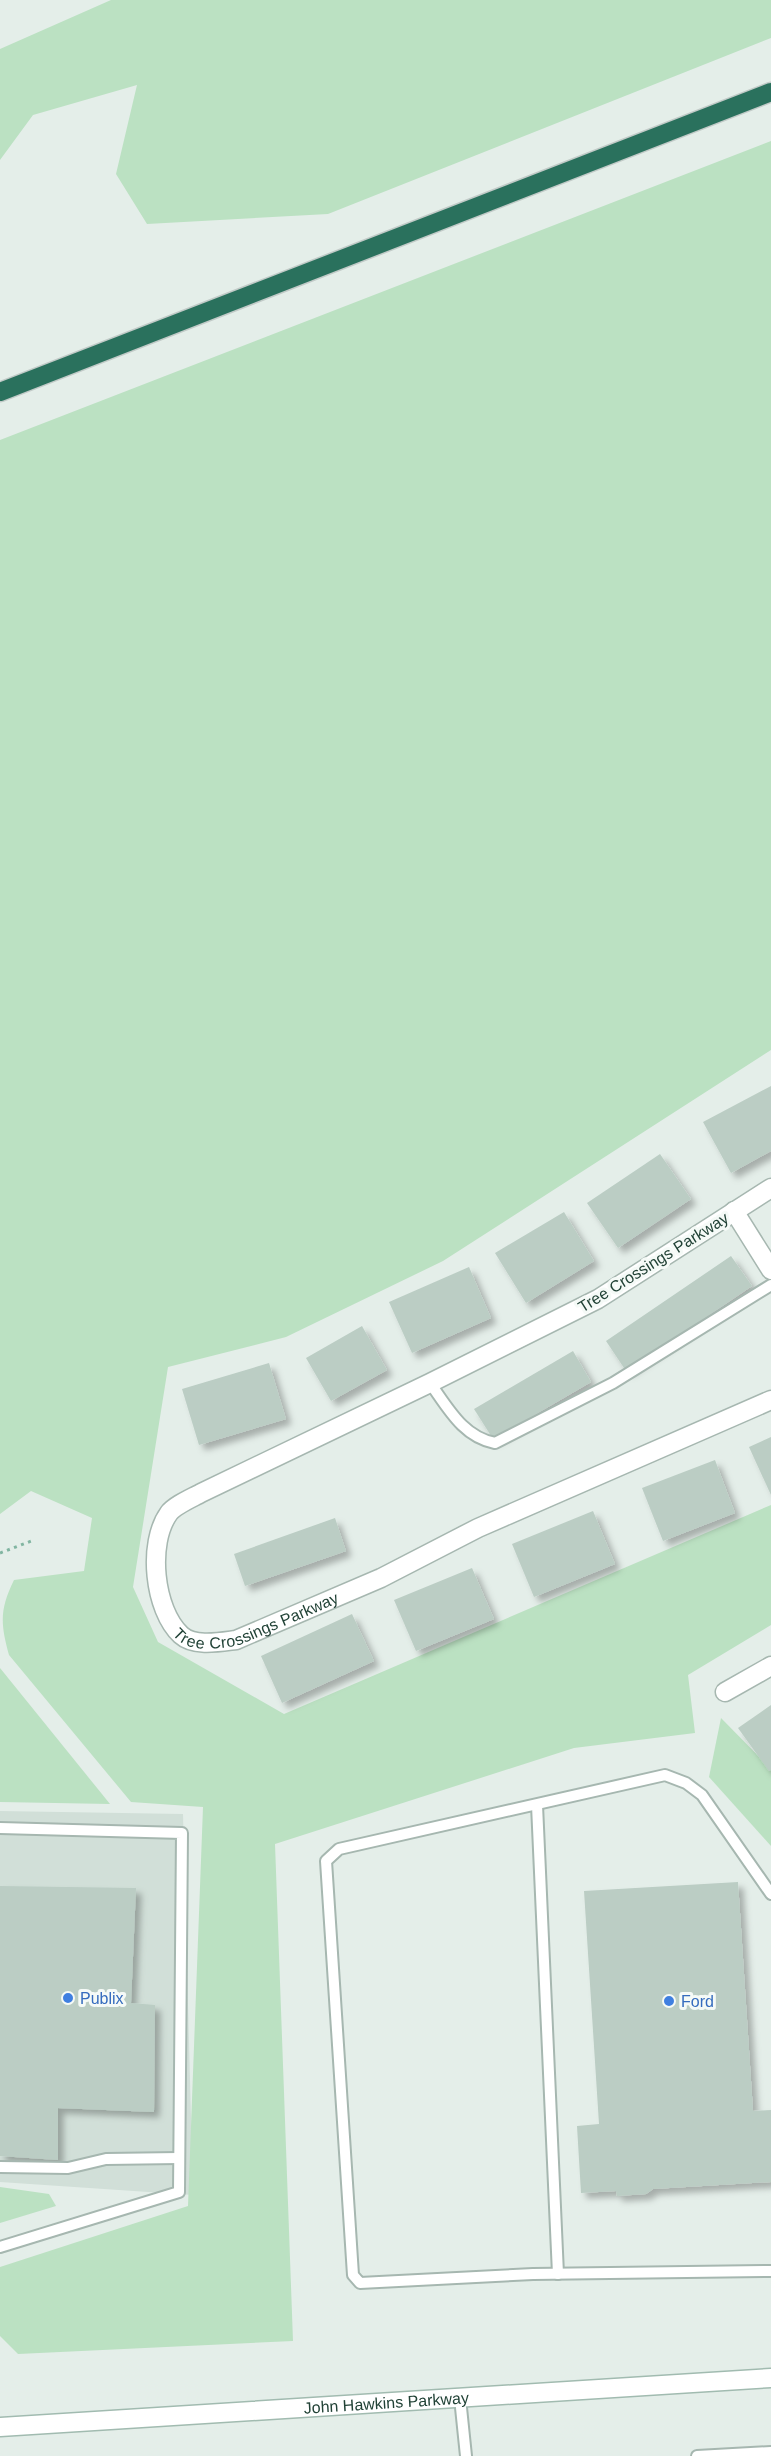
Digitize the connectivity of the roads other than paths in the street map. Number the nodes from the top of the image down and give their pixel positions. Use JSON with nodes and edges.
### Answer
{"nodes":[{"id":1,"x":771,"y":92,"type":"edge"},
{"id":2,"x":0,"y":392,"type":"edge"},
{"id":3,"x":771,"y":1188,"type":"edge"},
{"id":4,"x":734,"y":1211,"type":"junction"},
{"id":5,"x":771,"y":1270,"type":"edge"},
{"id":6,"x":771,"y":1285,"type":"edge"},
{"id":7,"x":430,"y":1383,"type":"junction"},
{"id":8,"x":771,"y":1400,"type":"edge"},
{"id":9,"x":771,"y":1666,"type":"edge"},
{"id":10,"x":725,"y":1692,"type":"dead end"},
{"id":11,"x":537,"y":1804,"type":"junction"},
{"id":12,"x":0,"y":1828,"type":"edge"},
{"id":13,"x":771,"y":1894,"type":"edge"},
{"id":14,"x":179,"y":2158,"type":"junction"},
{"id":15,"x":0,"y":2167,"type":"edge"},
{"id":16,"x":0,"y":2247,"type":"edge"},
{"id":17,"x":771,"y":2271,"type":"edge"},
{"id":18,"x":558,"y":2274,"type":"junction"},
{"id":19,"x":771,"y":2378,"type":"edge"},
{"id":20,"x":460,"y":2398,"type":"junction"},
{"id":21,"x":0,"y":2427,"type":"edge"},
{"id":22,"x":771,"y":2452,"type":"edge"},
{"id":23,"x":466,"y":2456,"type":"edge"},
{"id":24,"x":697,"y":2456,"type":"edge"}],
"edges":[{"from":1,"to":2,"type":"highway"},
{"from":3,"to":4,"type":"street","name":"Tree Crossings Parkway"},
{"from":4,"to":5,"type":"street","name":"Tree Crossings Parkway"},
{"from":4,"to":7,"type":"street","name":"Tree Crossings Parkway"},
{"from":6,"to":7,"type":"lane"},
{"from":7,"to":8,"type":"street","name":"Tree Crossings Parkway"},
{"from":9,"to":10,"type":"street"},
{"from":11,"to":13,"type":"lane"},
{"from":11,"to":18,"type":"lane"},
{"from":11,"to":18,"type":"lane"},
{"from":12,"to":14,"type":"lane"},
{"from":14,"to":15,"type":"lane"},
{"from":14,"to":16,"type":"lane"},
{"from":17,"to":18,"type":"lane"},
{"from":19,"to":20,"type":"street","name":"John Hawkins Parkway"},
{"from":20,"to":21,"type":"street","name":"John Hawkins Parkway"},
{"from":20,"to":23,"type":"lane"},
{"from":22,"to":24,"type":"lane"}]}
